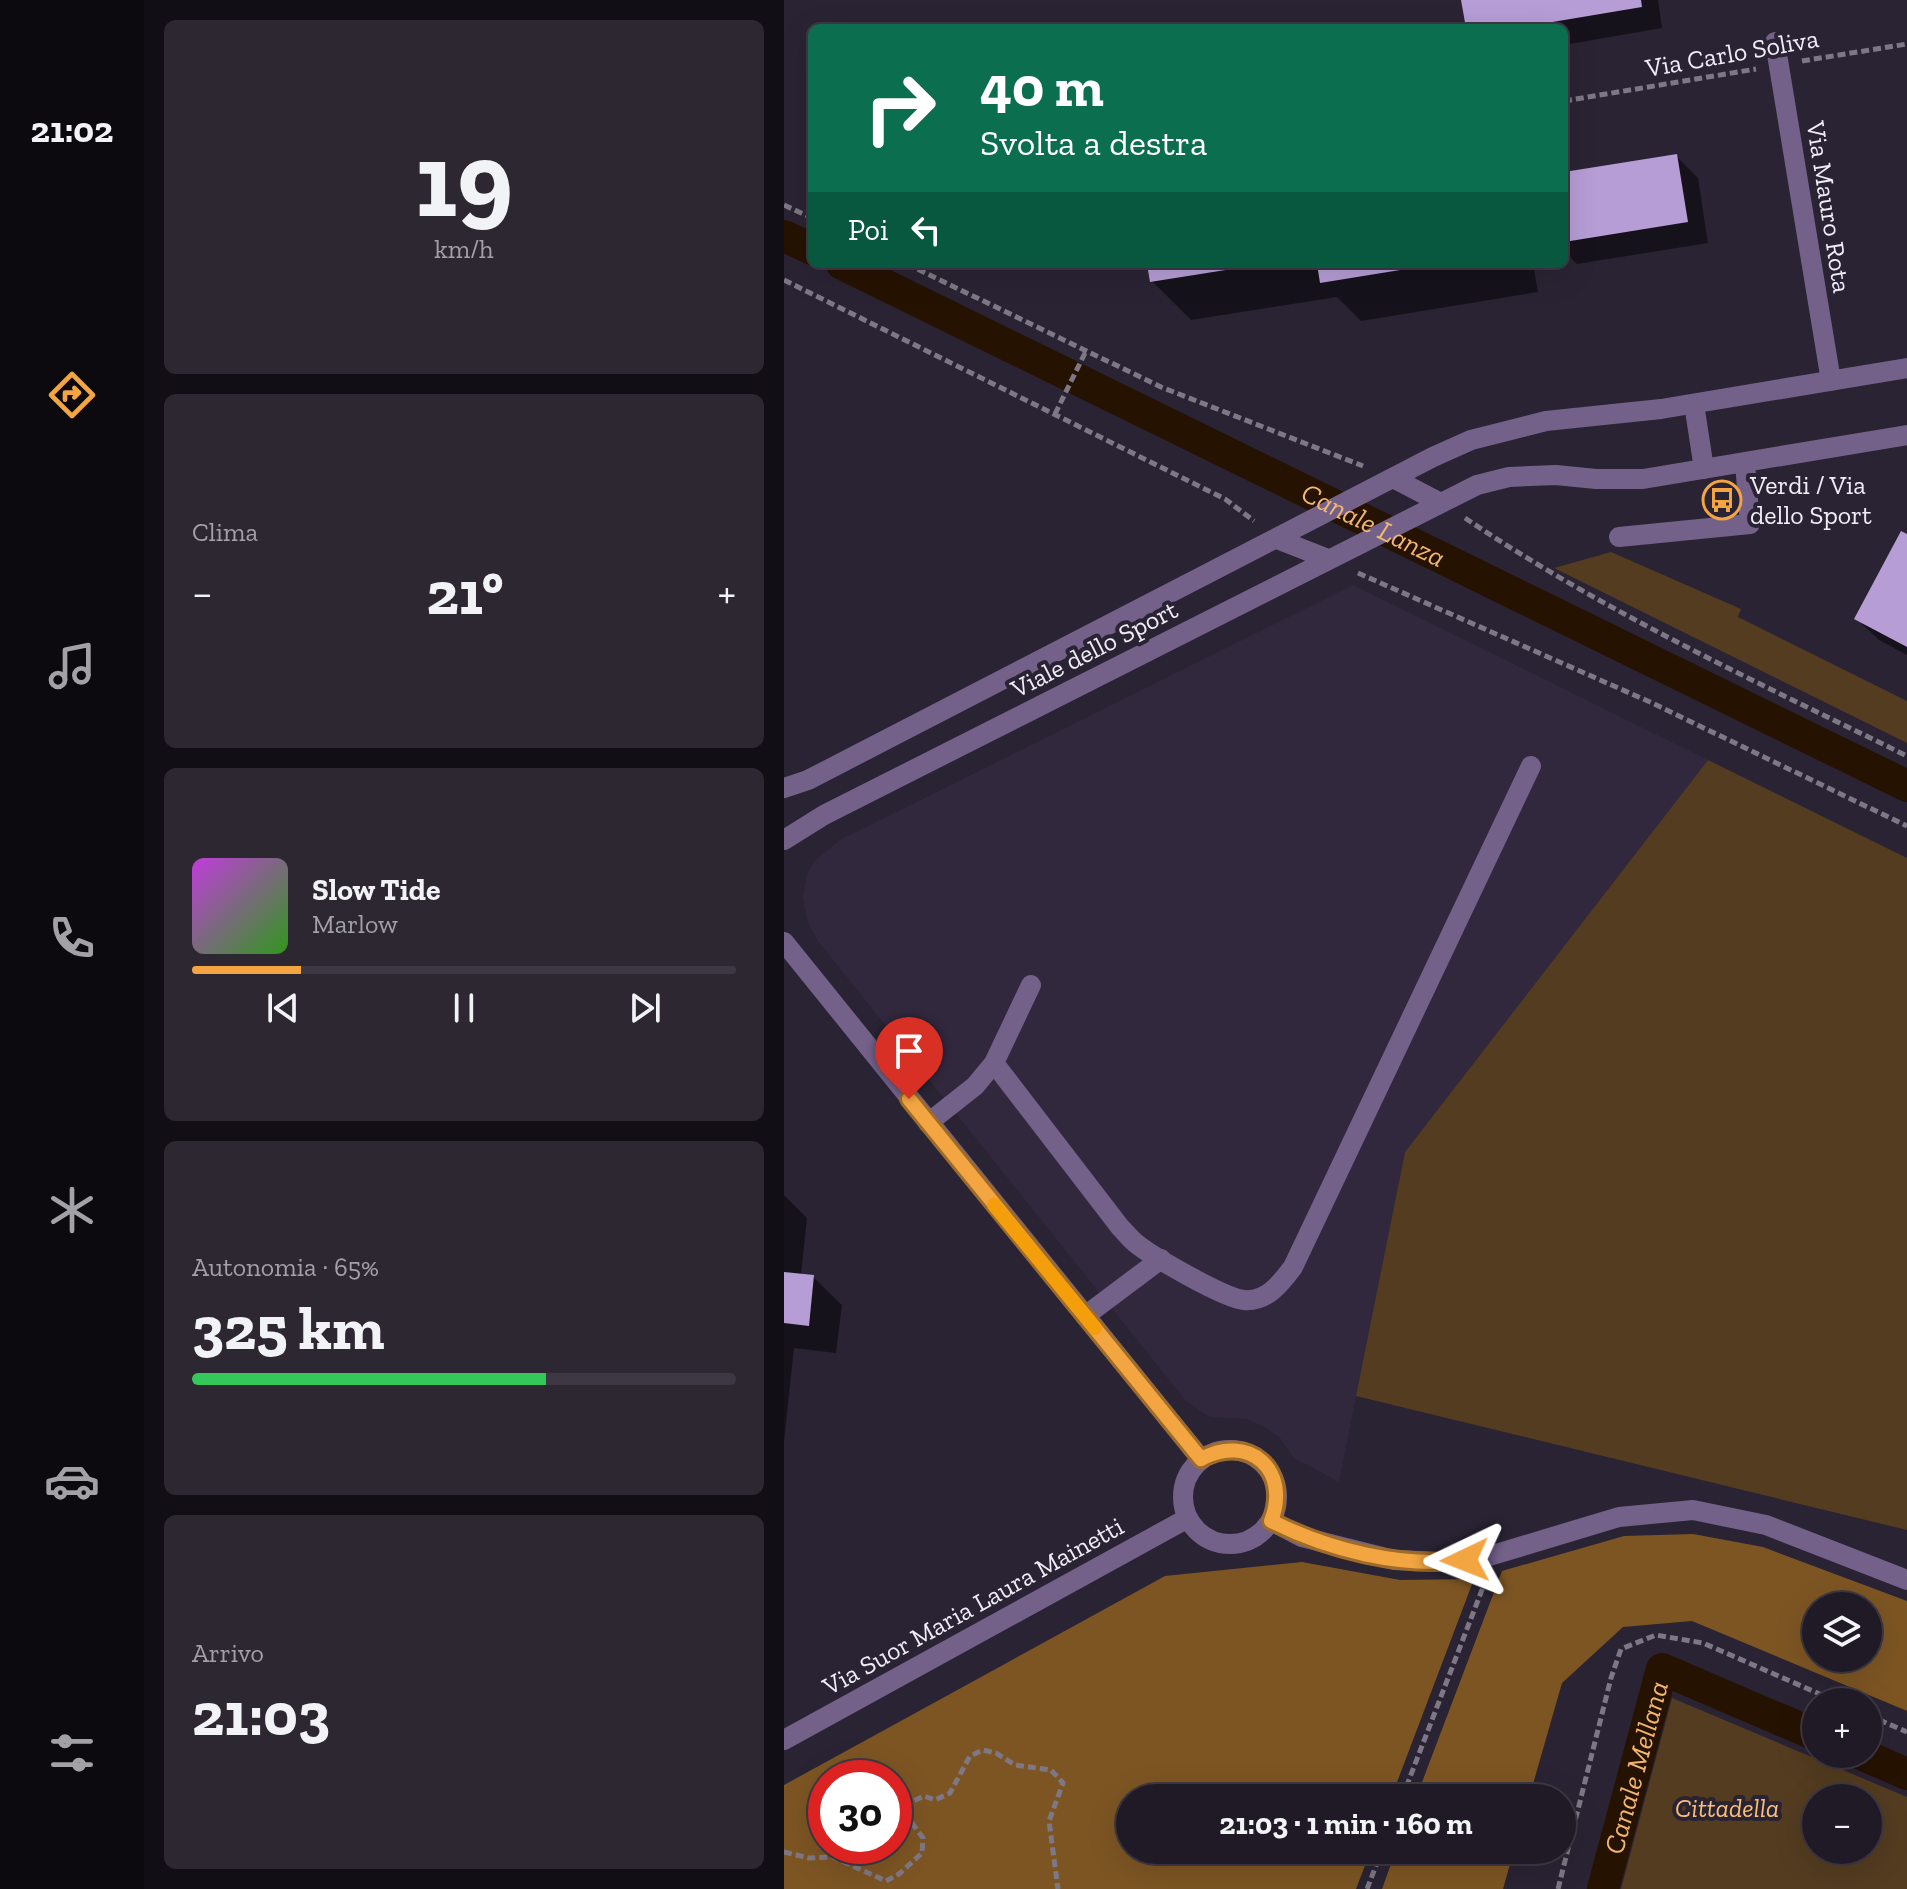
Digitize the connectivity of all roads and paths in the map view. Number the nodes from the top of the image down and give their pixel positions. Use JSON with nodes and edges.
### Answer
{"nodes":[{"id":1,"x":1775,"y":42,"type":"dead end"},
{"id":2,"x":1907,"y":44,"type":"edge"},
{"id":3,"x":1779,"y":65,"type":"junction"},
{"id":4,"x":1568,"y":100,"type":"edge"},
{"id":5,"x":784,"y":205,"type":"edge"},
{"id":6,"x":808,"y":216,"type":"edge"},
{"id":7,"x":915,"y":268,"type":"edge"},
{"id":8,"x":784,"y":280,"type":"edge"},
{"id":9,"x":1086,"y":351,"type":"junction"},
{"id":10,"x":1907,"y":368,"type":"edge"},
{"id":11,"x":1831,"y":381,"type":"junction"},
{"id":12,"x":1694,"y":404,"type":"junction"},
{"id":13,"x":1055,"y":415,"type":"junction"},
{"id":14,"x":1907,"y":435,"type":"edge"},
{"id":15,"x":1745,"y":463,"type":"junction"},
{"id":16,"x":1704,"y":469,"type":"junction"},
{"id":17,"x":1388,"y":480,"type":"junction"},
{"id":18,"x":1434,"y":504,"type":"junction"},
{"id":19,"x":1619,"y":537,"type":"dead end"},
{"id":20,"x":1277,"y":539,"type":"junction"},
{"id":21,"x":1334,"y":556,"type":"junction"},
{"id":22,"x":1907,"y":756,"type":"edge"},
{"id":23,"x":1531,"y":766,"type":"dead end"},
{"id":24,"x":784,"y":788,"type":"edge"},
{"id":25,"x":1907,"y":826,"type":"edge"},
{"id":26,"x":784,"y":840,"type":"edge"},
{"id":27,"x":784,"y":942,"type":"edge"},
{"id":28,"x":1031,"y":985,"type":"dead end"},
{"id":29,"x":994,"y":1063,"type":"junction"},
{"id":30,"x":928,"y":1123,"type":"junction"},
{"id":31,"x":1161,"y":1259,"type":"junction"},
{"id":32,"x":1085,"y":1316,"type":"junction"},
{"id":33,"x":1201,"y":1459,"type":"junction"},
{"id":34,"x":1188,"y":1518,"type":"junction"},
{"id":35,"x":1271,"y":1521,"type":"junction"},
{"id":36,"x":1486,"y":1557,"type":"junction"},
{"id":37,"x":1907,"y":1580,"type":"edge"},
{"id":38,"x":1806,"y":1688,"type":"edge"},
{"id":39,"x":1882,"y":1721,"type":"edge"},
{"id":40,"x":1907,"y":1732,"type":"edge"},
{"id":41,"x":784,"y":1740,"type":"edge"},
{"id":42,"x":1407,"y":1784,"type":"edge"},
{"id":43,"x":784,"y":1852,"type":"edge"},
{"id":44,"x":1377,"y":1864,"type":"edge"},
{"id":45,"x":1058,"y":1889,"type":"edge"},
{"id":46,"x":1367,"y":1889,"type":"edge"},
{"id":47,"x":1558,"y":1889,"type":"edge"}],
"edges":[{"from":1,"to":3,"type":"street","name":"Via Mauro Rota"},
{"from":2,"to":3,"type":"path","name":"Via Carlo Soliva"},
{"from":3,"to":4,"type":"path","name":"Via Carlo Soliva"},
{"from":3,"to":11,"type":"street","name":"Via Mauro Rota"},
{"from":5,"to":6,"type":"path"},
{"from":7,"to":9,"type":"path"},
{"from":8,"to":13,"type":"path"},
{"from":9,"to":13,"type":"path"},
{"from":9,"to":17,"type":"path"},
{"from":10,"to":11,"type":"street","name":"Viale dello Sport"},
{"from":11,"to":12,"type":"street","name":"Viale dello Sport"},
{"from":12,"to":16,"type":"street"},
{"from":12,"to":17,"type":"street","name":"Viale dello Sport"},
{"from":13,"to":20,"type":"path"},
{"from":14,"to":15,"type":"street","name":"Viale dello Sport"},
{"from":15,"to":16,"type":"street","name":"Viale dello Sport"},
{"from":15,"to":19,"type":"street"},
{"from":16,"to":18,"type":"street","name":"Viale dello Sport"},
{"from":17,"to":18,"type":"street"},
{"from":17,"to":20,"type":"street","name":"Viale dello Sport"},
{"from":18,"to":21,"type":"street","name":"Viale dello Sport"},
{"from":18,"to":22,"type":"path"},
{"from":20,"to":21,"type":"street"},
{"from":20,"to":24,"type":"street","name":"Viale dello Sport"},
{"from":21,"to":25,"type":"path"},
{"from":21,"to":26,"type":"street","name":"Viale dello Sport"},
{"from":23,"to":31,"type":"street"},
{"from":27,"to":30,"type":"street"},
{"from":28,"to":29,"type":"street"},
{"from":29,"to":30,"type":"street"},
{"from":29,"to":31,"type":"street"},
{"from":30,"to":32,"type":"street"},
{"from":31,"to":32,"type":"street"},
{"from":32,"to":33,"type":"street"},
{"from":33,"to":34,"type":"street"},
{"from":33,"to":35,"type":"street"},
{"from":34,"to":35,"type":"street"},
{"from":34,"to":41,"type":"street","name":"Via Suor Maria Laura Mainetti"},
{"from":35,"to":36,"type":"street"},
{"from":36,"to":37,"type":"street"},
{"from":36,"to":42,"type":"path"},
{"from":38,"to":47,"type":"path"},
{"from":39,"to":40,"type":"path"},
{"from":43,"to":45,"type":"path"},
{"from":44,"to":46,"type":"path"}]}
